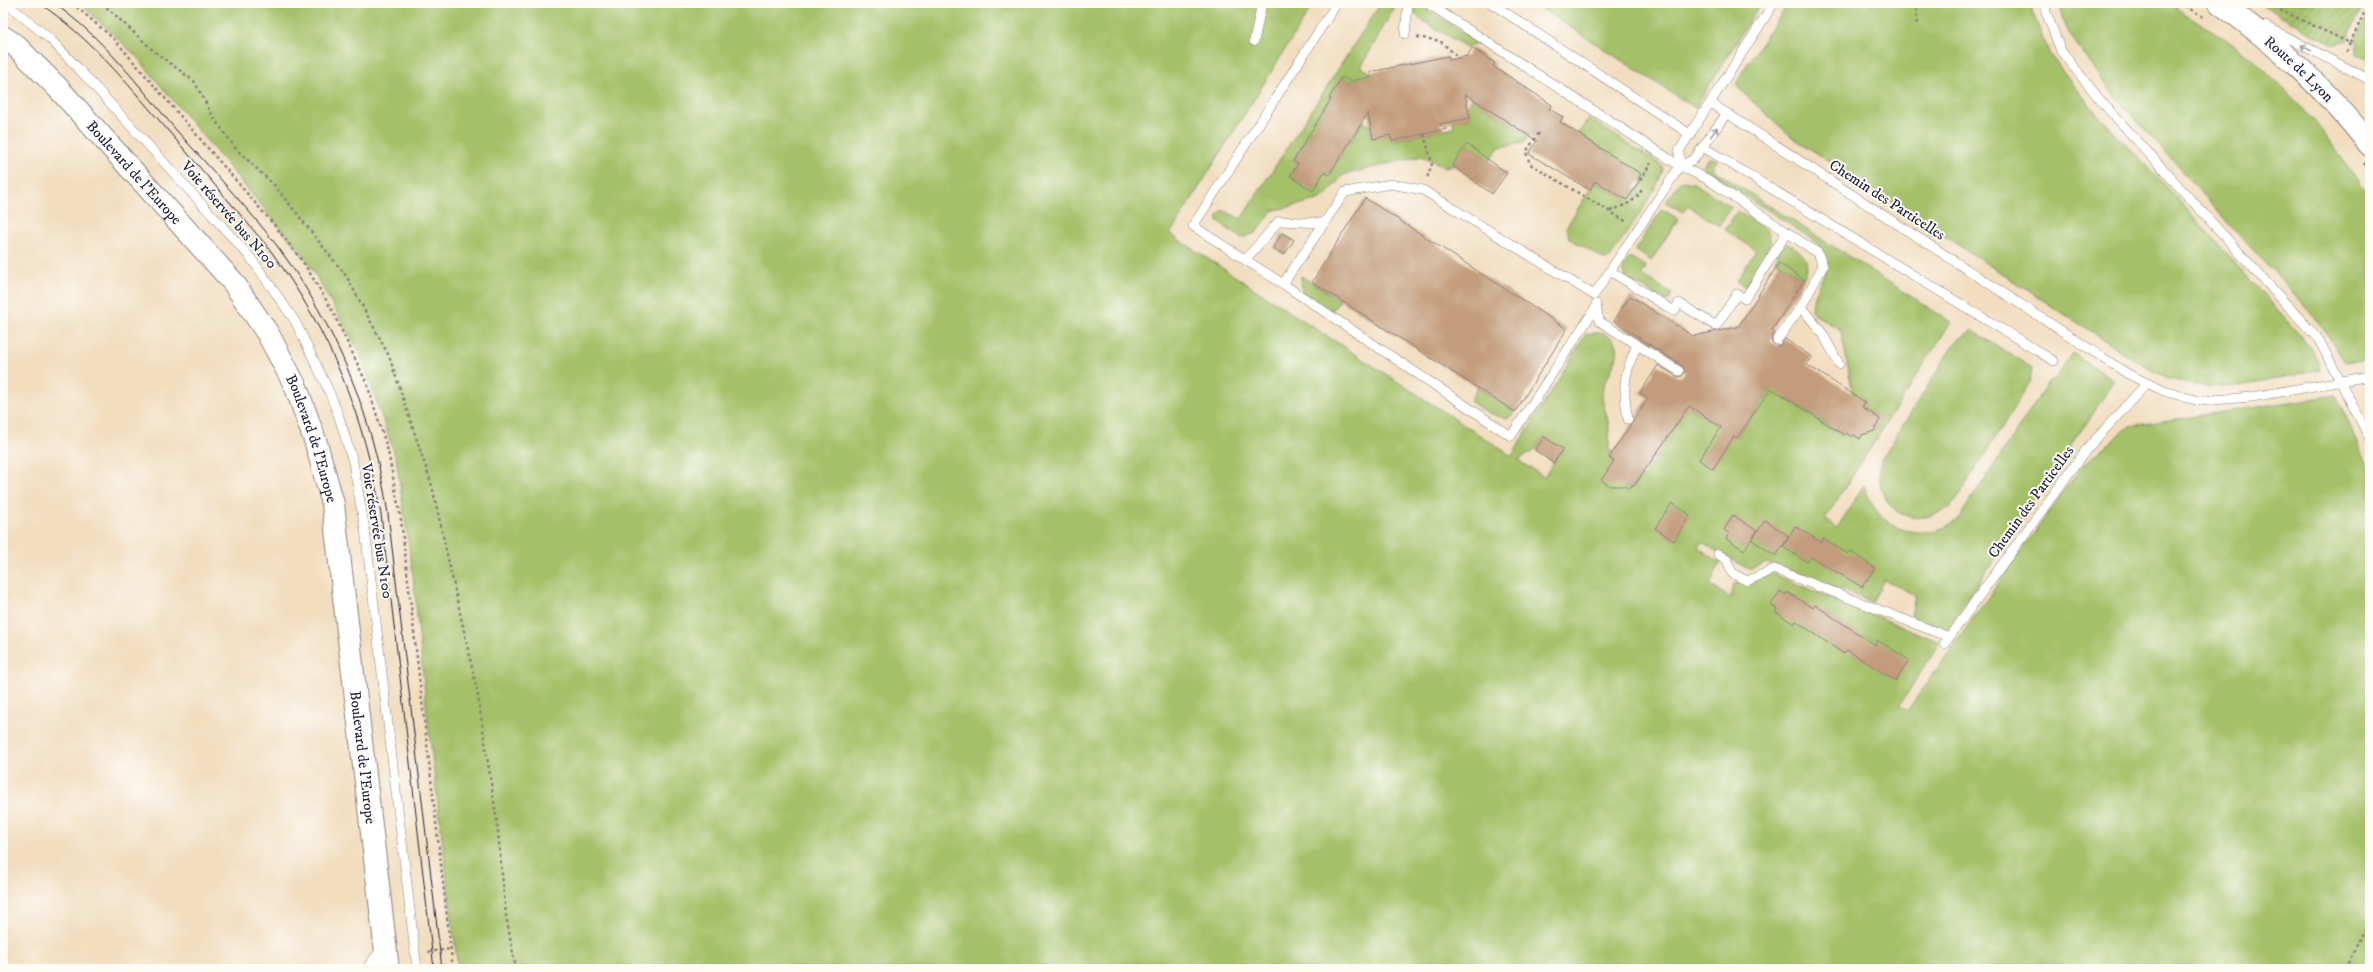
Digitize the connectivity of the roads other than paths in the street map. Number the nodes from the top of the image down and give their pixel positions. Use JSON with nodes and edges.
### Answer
{"nodes":[{"id":1,"x":6,"y":3,"type":"edge"},
{"id":2,"x":1262,"y":3,"type":"edge"},
{"id":3,"x":1337,"y":3,"type":"edge"},
{"id":4,"x":1408,"y":3,"type":"edge"},
{"id":5,"x":1427,"y":3,"type":"edge"},
{"id":6,"x":1491,"y":3,"type":"edge"},
{"id":7,"x":1774,"y":3,"type":"edge"},
{"id":8,"x":2045,"y":3,"type":"edge"},
{"id":9,"x":2220,"y":3,"type":"edge"},
{"id":10,"x":1405,"y":34,"type":"road end"},
{"id":11,"x":3,"y":37,"type":"edge"},
{"id":12,"x":1254,"y":41,"type":"dead end"},
{"id":13,"x":2370,"y":80,"type":"edge"},
{"id":14,"x":1711,"y":103,"type":"junction"},
{"id":15,"x":1727,"y":113,"type":"junction"},
{"id":16,"x":1691,"y":134,"type":"junction"},
{"id":17,"x":2370,"y":145,"type":"edge"},
{"id":18,"x":1703,"y":147,"type":"junction"},
{"id":19,"x":1680,"y":166,"type":"junction"},
{"id":20,"x":1324,"y":223,"type":"junction"},
{"id":21,"x":1787,"y":232,"type":"junction"},
{"id":22,"x":1245,"y":260,"type":"junction"},
{"id":23,"x":1610,"y":271,"type":"junction"},
{"id":24,"x":1283,"y":284,"type":"junction"},
{"id":25,"x":1594,"y":295,"type":"junction"},
{"id":26,"x":1596,"y":306,"type":"junction"},
{"id":27,"x":1801,"y":307,"type":"junction"},
{"id":28,"x":1777,"y":340,"type":"dead end"},
{"id":29,"x":1637,"y":345,"type":"junction"},
{"id":30,"x":2054,"y":361,"type":"dead end"},
{"id":31,"x":1838,"y":364,"type":"dead end"},
{"id":32,"x":1679,"y":371,"type":"dead end"},
{"id":33,"x":2370,"y":376,"type":"edge"},
{"id":34,"x":2340,"y":381,"type":"junction"},
{"id":35,"x":2147,"y":383,"type":"junction"},
{"id":36,"x":1628,"y":419,"type":"dead end"},
{"id":37,"x":2370,"y":439,"type":"edge"},
{"id":38,"x":1718,"y":554,"type":"dead end"},
{"id":39,"x":385,"y":944,"type":"junction"},
{"id":40,"x":366,"y":969,"type":"edge"},
{"id":41,"x":388,"y":969,"type":"edge"},
{"id":42,"x":417,"y":969,"type":"edge"}],
"edges":[{"from":1,"to":42,"type":"lane","name":"Voie réservée bus N100"},
{"from":2,"to":12,"type":"lane"},
{"from":3,"to":22,"type":"lane"},
{"from":4,"to":10,"type":"lane"},
{"from":5,"to":19,"type":"lane"},
{"from":6,"to":16,"type":"lane"},
{"from":7,"to":14,"type":"lane"},
{"from":8,"to":34,"type":"lane"},
{"from":13,"to":9,"type":"lane","one_way":true},
{"from":9,"to":17,"type":"street","name":"Route de Lyon"},
{"from":11,"to":39,"type":"street","name":"Boulevard de l'Europe"},
{"from":14,"to":15,"type":"lane","name":"Chemin des Particelles"},
{"from":14,"to":16,"type":"lane"},
{"from":18,"to":15,"type":"lane","one_way":true},
{"from":15,"to":35,"type":"lane","name":"Chemin des Particelles"},
{"from":16,"to":19,"type":"lane"},
{"from":18,"to":19,"type":"lane"},
{"from":18,"to":30,"type":"lane"},
{"from":19,"to":21,"type":"lane"},
{"from":19,"to":23,"type":"lane"},
{"from":20,"to":22,"type":"lane"},
{"from":20,"to":24,"type":"lane"},
{"from":20,"to":25,"type":"lane"},
{"from":21,"to":23,"type":"lane"},
{"from":21,"to":27,"type":"lane"},
{"from":22,"to":24,"type":"lane"},
{"from":23,"to":25,"type":"lane"},
{"from":24,"to":26,"type":"lane"},
{"from":25,"to":26,"type":"lane"},
{"from":26,"to":29,"type":"lane"},
{"from":27,"to":28,"type":"lane"},
{"from":27,"to":31,"type":"lane"},
{"from":29,"to":32,"type":"lane"},
{"from":29,"to":36,"type":"lane"},
{"from":33,"to":34,"type":"lane","name":"Chemin des Particelles"},
{"from":34,"to":35,"type":"lane","name":"Chemin des Particelles"},
{"from":34,"to":37,"type":"lane"},
{"from":35,"to":38,"type":"lane","name":"Chemin des Particelles"},
{"from":39,"to":40,"type":"lane"},
{"from":39,"to":41,"type":"street","name":"Boulevard de l'Europe"}]}
